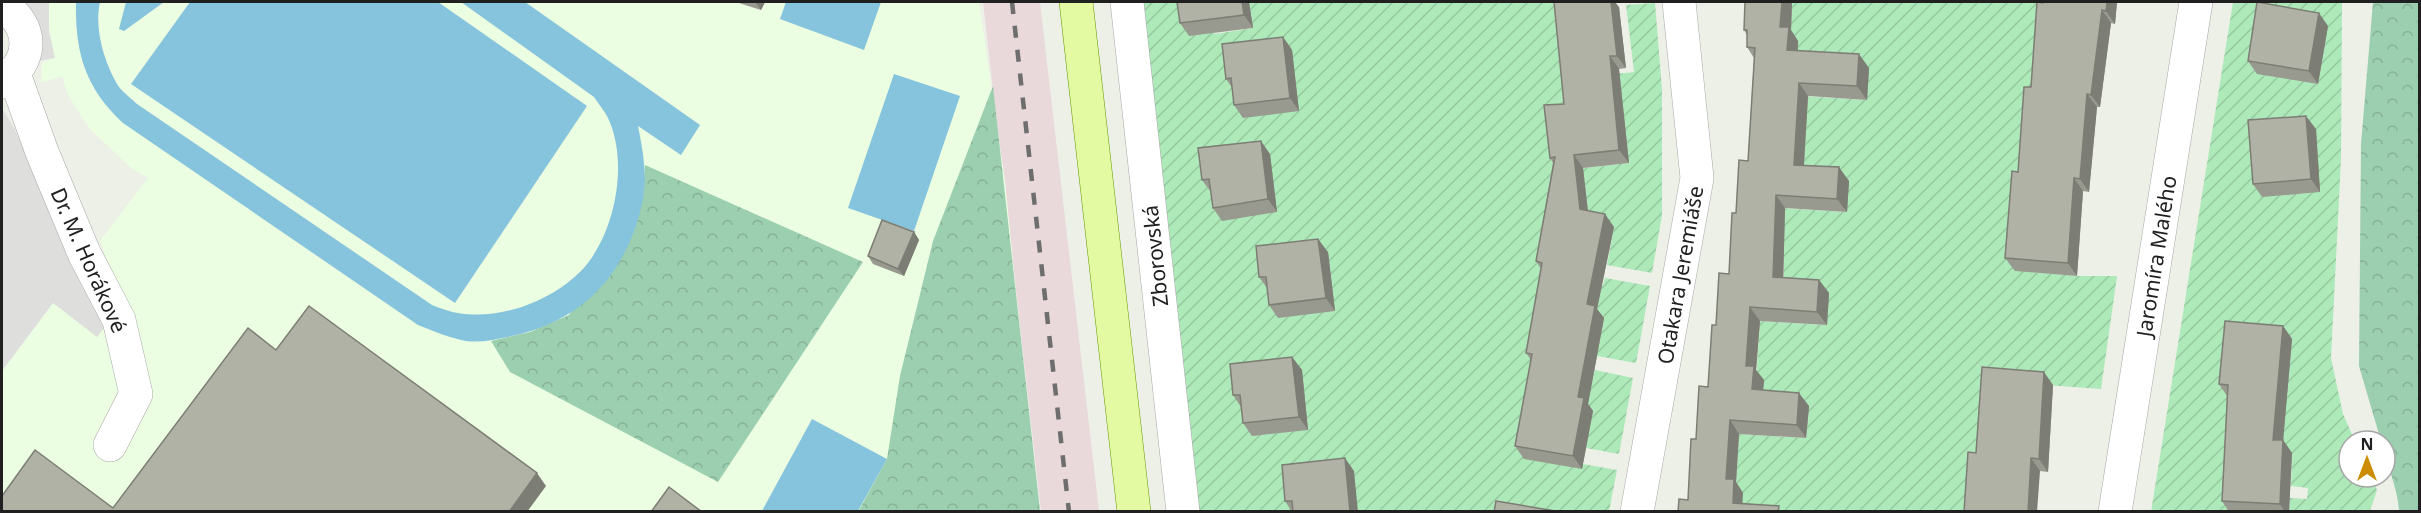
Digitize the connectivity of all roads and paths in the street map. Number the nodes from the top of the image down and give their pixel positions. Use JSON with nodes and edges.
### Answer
{"nodes":[{"id":1,"x":1076,"y":2,"type":"edge"},
{"id":2,"x":1127,"y":2,"type":"edge"},
{"id":3,"x":1678,"y":2,"type":"edge"},
{"id":4,"x":2196,"y":2,"type":"edge"},
{"id":5,"x":2,"y":5,"type":"edge"},
{"id":6,"x":8,"y":78,"type":"edge"},
{"id":7,"x":110,"y":445,"type":"dead end"},
{"id":8,"x":1134,"y":512,"type":"edge"},
{"id":9,"x":1183,"y":512,"type":"edge"},
{"id":10,"x":1637,"y":512,"type":"edge"},
{"id":11,"x":2115,"y":512,"type":"edge"}],
"edges":[{"from":1,"to":8,"type":"main road"},
{"from":2,"to":9,"type":"street","name":"Zborovská"},
{"from":3,"to":10,"type":"street","name":"Otakara Jeremiáše"},
{"from":4,"to":11,"type":"street","name":"Jaromíra Malého"},
{"from":5,"to":6,"type":"street","name":"Dr. M. Horákové"},
{"from":6,"to":7,"type":"street","name":"Dr. M. Horákové"}]}
